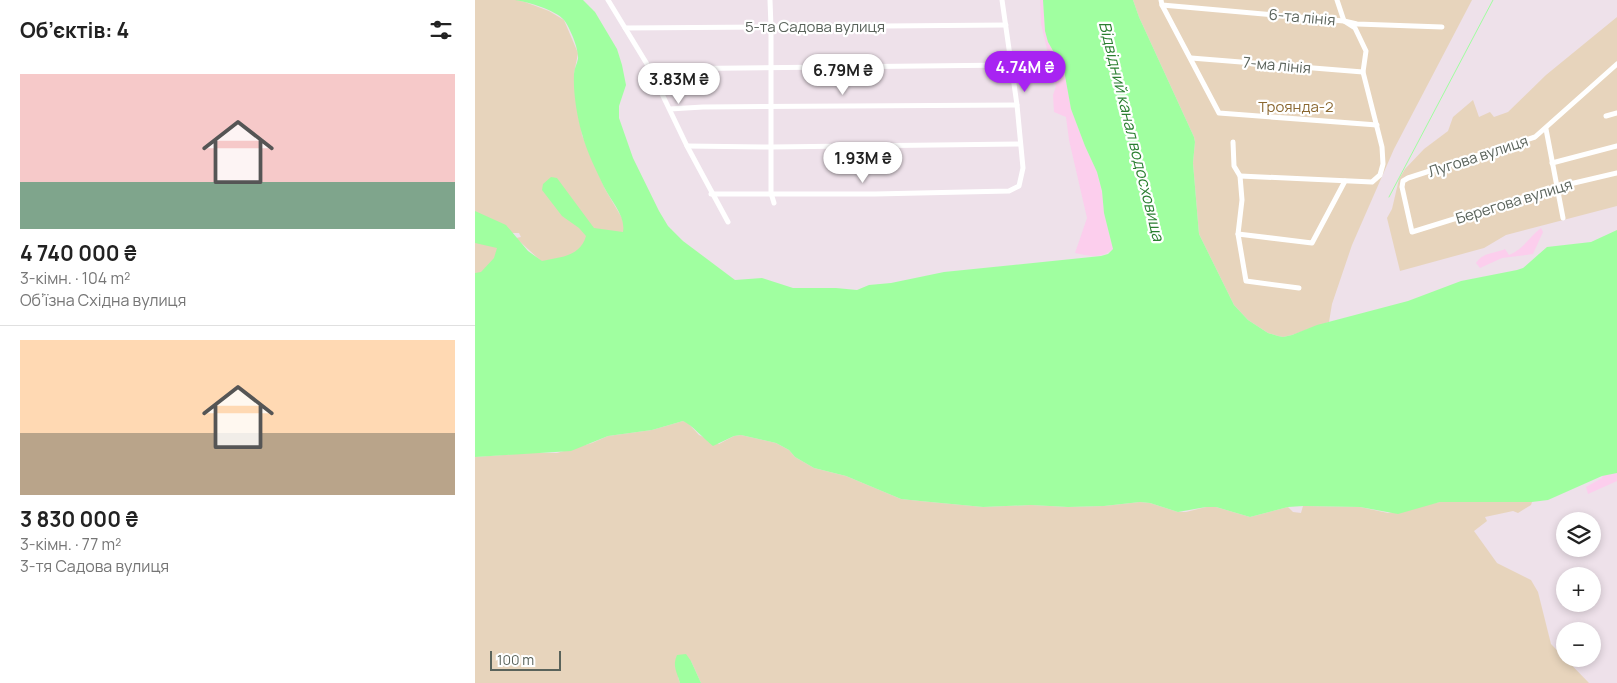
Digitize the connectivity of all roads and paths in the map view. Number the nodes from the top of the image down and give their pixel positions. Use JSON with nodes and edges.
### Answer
{"nodes":[{"id":1,"x":608,"y":0,"type":"edge"},
{"id":2,"x":770,"y":0,"type":"edge"},
{"id":3,"x":1002,"y":0,"type":"edge"},
{"id":4,"x":1337,"y":0,"type":"edge"},
{"id":5,"x":1161,"y":3,"type":"edge"},
{"id":6,"x":1344,"y":21,"type":"junction"},
{"id":7,"x":1006,"y":25,"type":"junction"},
{"id":8,"x":771,"y":27,"type":"junction"},
{"id":9,"x":1442,"y":27,"type":"dead end"},
{"id":10,"x":625,"y":28,"type":"junction"},
{"id":11,"x":1191,"y":58,"type":"junction"},
{"id":12,"x":1617,"y":64,"type":"edge"},
{"id":13,"x":1011,"y":65,"type":"junction"},
{"id":14,"x":771,"y":67,"type":"junction"},
{"id":15,"x":650,"y":69,"type":"junction"},
{"id":16,"x":1363,"y":72,"type":"junction"},
{"id":17,"x":1017,"y":105,"type":"junction"},
{"id":18,"x":771,"y":106,"type":"junction"},
{"id":19,"x":670,"y":109,"type":"junction"},
{"id":20,"x":1617,"y":114,"type":"edge"},
{"id":21,"x":1606,"y":116,"type":"dead end"},
{"id":22,"x":1377,"y":125,"type":"junction"},
{"id":23,"x":1546,"y":129,"type":"junction"},
{"id":24,"x":1233,"y":142,"type":"dead end"},
{"id":25,"x":1020,"y":144,"type":"junction"},
{"id":26,"x":687,"y":146,"type":"junction"},
{"id":27,"x":1617,"y":146,"type":"edge"},
{"id":28,"x":771,"y":147,"type":"junction"},
{"id":29,"x":1553,"y":163,"type":"junction"},
{"id":30,"x":1617,"y":173,"type":"edge"},
{"id":31,"x":1240,"y":176,"type":"junction"},
{"id":32,"x":1345,"y":181,"type":"junction"},
{"id":33,"x":1557,"y":188,"type":"junction"},
{"id":34,"x":771,"y":193,"type":"junction"},
{"id":35,"x":711,"y":194,"type":"junction"},
{"id":36,"x":774,"y":202,"type":"dead end"},
{"id":37,"x":1563,"y":218,"type":"dead end"},
{"id":38,"x":728,"y":222,"type":"dead end"},
{"id":39,"x":1412,"y":232,"type":"joint"},
{"id":40,"x":1238,"y":234,"type":"junction"},
{"id":41,"x":1299,"y":288,"type":"dead end"}],
"edges":[{"from":1,"to":10,"type":"street"},
{"from":2,"to":8,"type":"street"},
{"from":3,"to":7,"type":"street"},
{"from":4,"to":6,"type":"street"},
{"from":5,"to":6,"type":"street","name":"6-та лінія"},
{"from":5,"to":11,"type":"street"},
{"from":6,"to":9,"type":"street","name":"6-та лінія"},
{"from":6,"to":16,"type":"street"},
{"from":7,"to":8,"type":"street","name":"5-та Садова вулиця"},
{"from":7,"to":13,"type":"street"},
{"from":8,"to":10,"type":"street","name":"5-та Садова вулиця"},
{"from":8,"to":14,"type":"street"},
{"from":10,"to":15,"type":"street"},
{"from":11,"to":16,"type":"street","name":"7-ма лінія"},
{"from":11,"to":22,"type":"street"},
{"from":12,"to":23,"type":"street","name":"Лугова вулиця"},
{"from":13,"to":14,"type":"street"},
{"from":13,"to":17,"type":"street"},
{"from":14,"to":15,"type":"street"},
{"from":14,"to":18,"type":"street"},
{"from":15,"to":19,"type":"street"},
{"from":16,"to":22,"type":"street"},
{"from":17,"to":18,"type":"street"},
{"from":17,"to":25,"type":"street"},
{"from":18,"to":19,"type":"street"},
{"from":18,"to":28,"type":"street"},
{"from":19,"to":26,"type":"street"},
{"from":20,"to":21,"type":"street"},
{"from":22,"to":32,"type":"street"},
{"from":23,"to":29,"type":"street"},
{"from":23,"to":39,"type":"street","name":"Лугова вулиця"},
{"from":24,"to":31,"type":"street"},
{"from":25,"to":28,"type":"street"},
{"from":25,"to":34,"type":"street"},
{"from":26,"to":28,"type":"street"},
{"from":26,"to":35,"type":"street"},
{"from":27,"to":29,"type":"street"},
{"from":28,"to":34,"type":"street"},
{"from":29,"to":33,"type":"street"},
{"from":30,"to":33,"type":"street","name":"Берегова вулиця"},
{"from":31,"to":32,"type":"street"},
{"from":31,"to":40,"type":"street"},
{"from":32,"to":40,"type":"street"},
{"from":33,"to":37,"type":"street"},
{"from":33,"to":39,"type":"street","name":"Берегова вулиця"},
{"from":34,"to":35,"type":"street"},
{"from":34,"to":36,"type":"street"},
{"from":35,"to":38,"type":"street"},
{"from":40,"to":41,"type":"street"}]}
